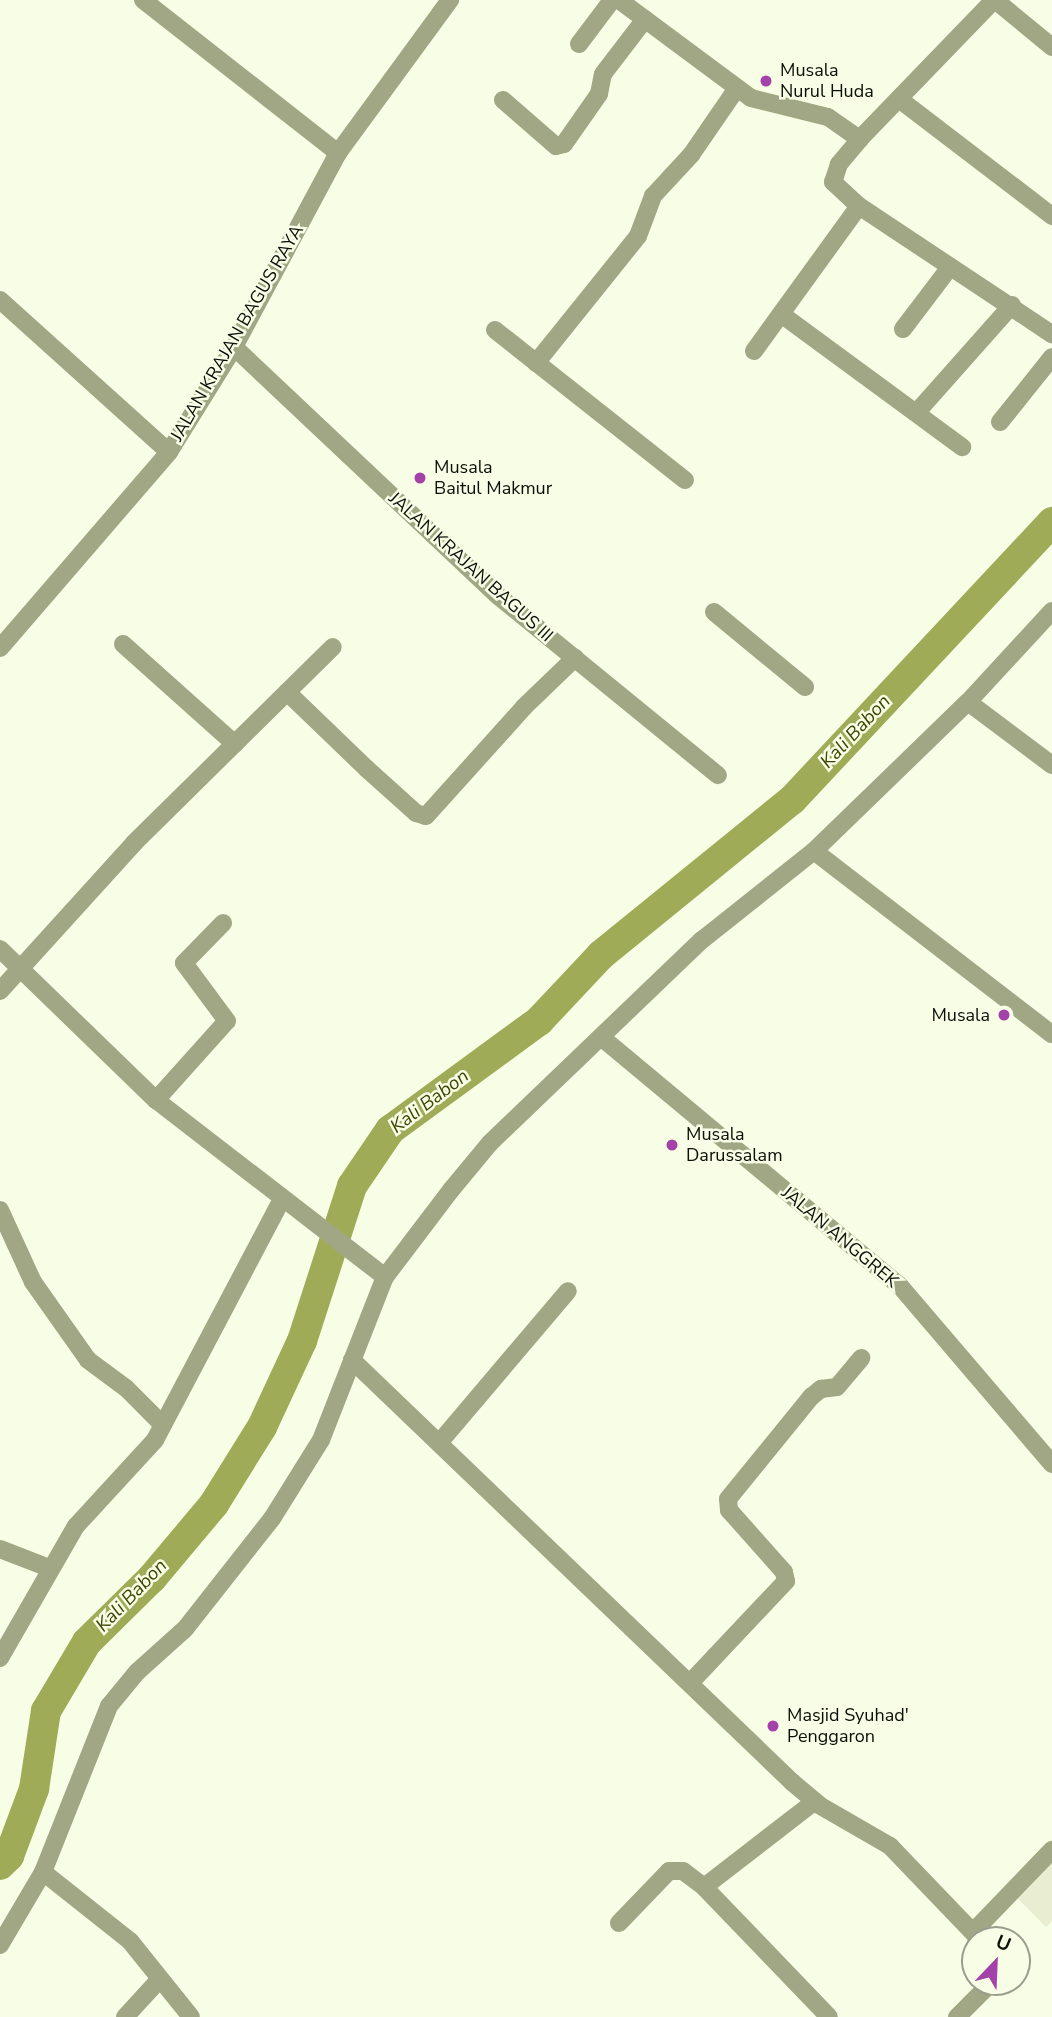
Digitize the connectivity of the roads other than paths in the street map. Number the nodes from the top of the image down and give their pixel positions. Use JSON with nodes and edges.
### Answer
{"nodes":[{"id":1,"x":143,"y":0,"type":"edge"},
{"id":2,"x":450,"y":0,"type":"edge"},
{"id":3,"x":612,"y":0,"type":"edge"},
{"id":4,"x":619,"y":0,"type":"edge"},
{"id":5,"x":995,"y":0,"type":"edge"},
{"id":6,"x":645,"y":19,"type":"junction"},
{"id":7,"x":579,"y":44,"type":"dead end"},
{"id":8,"x":1052,"y":47,"type":"edge"},
{"id":9,"x":737,"y":88,"type":"junction"},
{"id":10,"x":899,"y":99,"type":"junction"},
{"id":11,"x":503,"y":100,"type":"dead end"},
{"id":12,"x":860,"y":139,"type":"junction"},
{"id":13,"x":338,"y":153,"type":"junction"},
{"id":14,"x":859,"y":205,"type":"junction"},
{"id":15,"x":1052,"y":216,"type":"edge"},
{"id":16,"x":950,"y":267,"type":"junction"},
{"id":17,"x":0,"y":300,"type":"edge"},
{"id":18,"x":1013,"y":305,"type":"junction"},
{"id":19,"x":781,"y":314,"type":"junction"},
{"id":20,"x":903,"y":329,"type":"dead end"},
{"id":21,"x":495,"y":330,"type":"dead end"},
{"id":22,"x":1052,"y":334,"type":"edge"},
{"id":23,"x":234,"y":347,"type":"junction"},
{"id":24,"x":754,"y":351,"type":"dead end"},
{"id":25,"x":1052,"y":357,"type":"edge"},
{"id":26,"x":536,"y":363,"type":"junction"},
{"id":27,"x":917,"y":412,"type":"junction"},
{"id":28,"x":1000,"y":422,"type":"dead end"},
{"id":29,"x":962,"y":447,"type":"dead end"},
{"id":30,"x":169,"y":452,"type":"junction"},
{"id":31,"x":685,"y":480,"type":"dead end"},
{"id":32,"x":1052,"y":611,"type":"edge"},
{"id":33,"x":714,"y":612,"type":"dead end"},
{"id":34,"x":123,"y":644,"type":"dead end"},
{"id":35,"x":333,"y":646,"type":"dead end"},
{"id":36,"x":0,"y":648,"type":"edge"},
{"id":37,"x":575,"y":658,"type":"junction"},
{"id":38,"x":805,"y":687,"type":"dead end"},
{"id":39,"x":287,"y":692,"type":"junction"},
{"id":40,"x":968,"y":702,"type":"junction"},
{"id":41,"x":234,"y":744,"type":"junction"},
{"id":42,"x":1052,"y":765,"type":"edge"},
{"id":43,"x":719,"y":775,"type":"dead end"},
{"id":44,"x":814,"y":851,"type":"junction"},
{"id":45,"x":223,"y":923,"type":"dead end"},
{"id":46,"x":0,"y":949,"type":"edge"},
{"id":47,"x":19,"y":969,"type":"junction"},
{"id":48,"x":0,"y":991,"type":"edge"},
{"id":49,"x":1052,"y":1034,"type":"edge"},
{"id":50,"x":601,"y":1037,"type":"junction"},
{"id":51,"x":156,"y":1100,"type":"junction"},
{"id":52,"x":282,"y":1199,"type":"junction"},
{"id":53,"x":0,"y":1210,"type":"edge"},
{"id":54,"x":379,"y":1273,"type":"junction"},
{"id":55,"x":568,"y":1291,"type":"dead end"},
{"id":56,"x":861,"y":1357,"type":"dead end"},
{"id":57,"x":352,"y":1360,"type":"junction"},
{"id":58,"x":163,"y":1425,"type":"junction"},
{"id":59,"x":439,"y":1443,"type":"junction"},
{"id":60,"x":1052,"y":1464,"type":"edge"},
{"id":61,"x":0,"y":1549,"type":"edge"},
{"id":62,"x":49,"y":1568,"type":"junction"},
{"id":63,"x":0,"y":1658,"type":"edge"},
{"id":64,"x":691,"y":1683,"type":"junction"},
{"id":65,"x":814,"y":1802,"type":"junction"},
{"id":66,"x":1052,"y":1850,"type":"edge"},
{"id":67,"x":43,"y":1872,"type":"junction"},
{"id":68,"x":704,"y":1887,"type":"junction"},
{"id":69,"x":619,"y":1923,"type":"dead end"},
{"id":70,"x":966,"y":1926,"type":"edge"},
{"id":71,"x":985,"y":1926,"type":"edge"},
{"id":72,"x":0,"y":1945,"type":"edge"},
{"id":73,"x":159,"y":1980,"type":"junction"},
{"id":74,"x":978,"y":1996,"type":"edge"},
{"id":75,"x":125,"y":2017,"type":"edge"},
{"id":76,"x":191,"y":2017,"type":"edge"},
{"id":77,"x":829,"y":2017,"type":"edge"},
{"id":78,"x":957,"y":2017,"type":"edge"}],
"edges":[{"from":1,"to":13,"type":"street"},
{"from":2,"to":13,"type":"street","name":"JALAN KRAJAN BAGUS RAYA"},
{"from":3,"to":7,"type":"street"},
{"from":4,"to":6,"type":"street"},
{"from":5,"to":8,"type":"street"},
{"from":5,"to":10,"type":"street"},
{"from":6,"to":9,"type":"street"},
{"from":6,"to":11,"type":"street"},
{"from":9,"to":12,"type":"street"},
{"from":9,"to":26,"type":"street"},
{"from":10,"to":12,"type":"street"},
{"from":10,"to":15,"type":"street"},
{"from":12,"to":14,"type":"street"},
{"from":13,"to":23,"type":"street","name":"JALAN KRAJAN BAGUS RAYA"},
{"from":14,"to":16,"type":"street"},
{"from":14,"to":19,"type":"street"},
{"from":16,"to":18,"type":"street"},
{"from":16,"to":20,"type":"street"},
{"from":17,"to":30,"type":"street"},
{"from":18,"to":22,"type":"street"},
{"from":18,"to":27,"type":"street"},
{"from":19,"to":24,"type":"street"},
{"from":19,"to":27,"type":"street"},
{"from":21,"to":26,"type":"street"},
{"from":23,"to":30,"type":"street","name":"JALAN KRAJAN BAGUS RAYA"},
{"from":23,"to":37,"type":"street","name":"JALAN KRAJAN BAGUS III"},
{"from":25,"to":28,"type":"street"},
{"from":26,"to":31,"type":"street"},
{"from":27,"to":29,"type":"street"},
{"from":30,"to":36,"type":"street","name":"JALAN KRAJAN BAGUS RAYA"},
{"from":32,"to":40,"type":"street"},
{"from":33,"to":38,"type":"street"},
{"from":34,"to":41,"type":"street"},
{"from":35,"to":39,"type":"street"},
{"from":37,"to":39,"type":"street"},
{"from":37,"to":43,"type":"street","name":"JALAN KRAJAN BAGUS III"},
{"from":39,"to":41,"type":"street"},
{"from":40,"to":42,"type":"street"},
{"from":40,"to":44,"type":"street"},
{"from":41,"to":47,"type":"street"},
{"from":44,"to":49,"type":"street"},
{"from":44,"to":50,"type":"street"},
{"from":45,"to":51,"type":"street"},
{"from":46,"to":47,"type":"street"},
{"from":47,"to":48,"type":"street"},
{"from":47,"to":51,"type":"street"},
{"from":50,"to":54,"type":"street"},
{"from":50,"to":60,"type":"street","name":"JALAN ANGGREK"},
{"from":51,"to":52,"type":"street"},
{"from":52,"to":54,"type":"street"},
{"from":52,"to":58,"type":"street"},
{"from":53,"to":58,"type":"street"},
{"from":54,"to":57,"type":"street"},
{"from":55,"to":59,"type":"street"},
{"from":56,"to":64,"type":"street"},
{"from":57,"to":59,"type":"street"},
{"from":57,"to":67,"type":"street"},
{"from":58,"to":62,"type":"street"},
{"from":59,"to":64,"type":"street"},
{"from":61,"to":62,"type":"street"},
{"from":62,"to":63,"type":"street"},
{"from":64,"to":65,"type":"street"},
{"from":65,"to":68,"type":"street"},
{"from":65,"to":70,"type":"street"},
{"from":66,"to":71,"type":"street"},
{"from":67,"to":72,"type":"street"},
{"from":67,"to":73,"type":"street"},
{"from":68,"to":69,"type":"street"},
{"from":68,"to":77,"type":"street"},
{"from":73,"to":75,"type":"street"},
{"from":73,"to":76,"type":"street"},
{"from":74,"to":78,"type":"street"}]}
